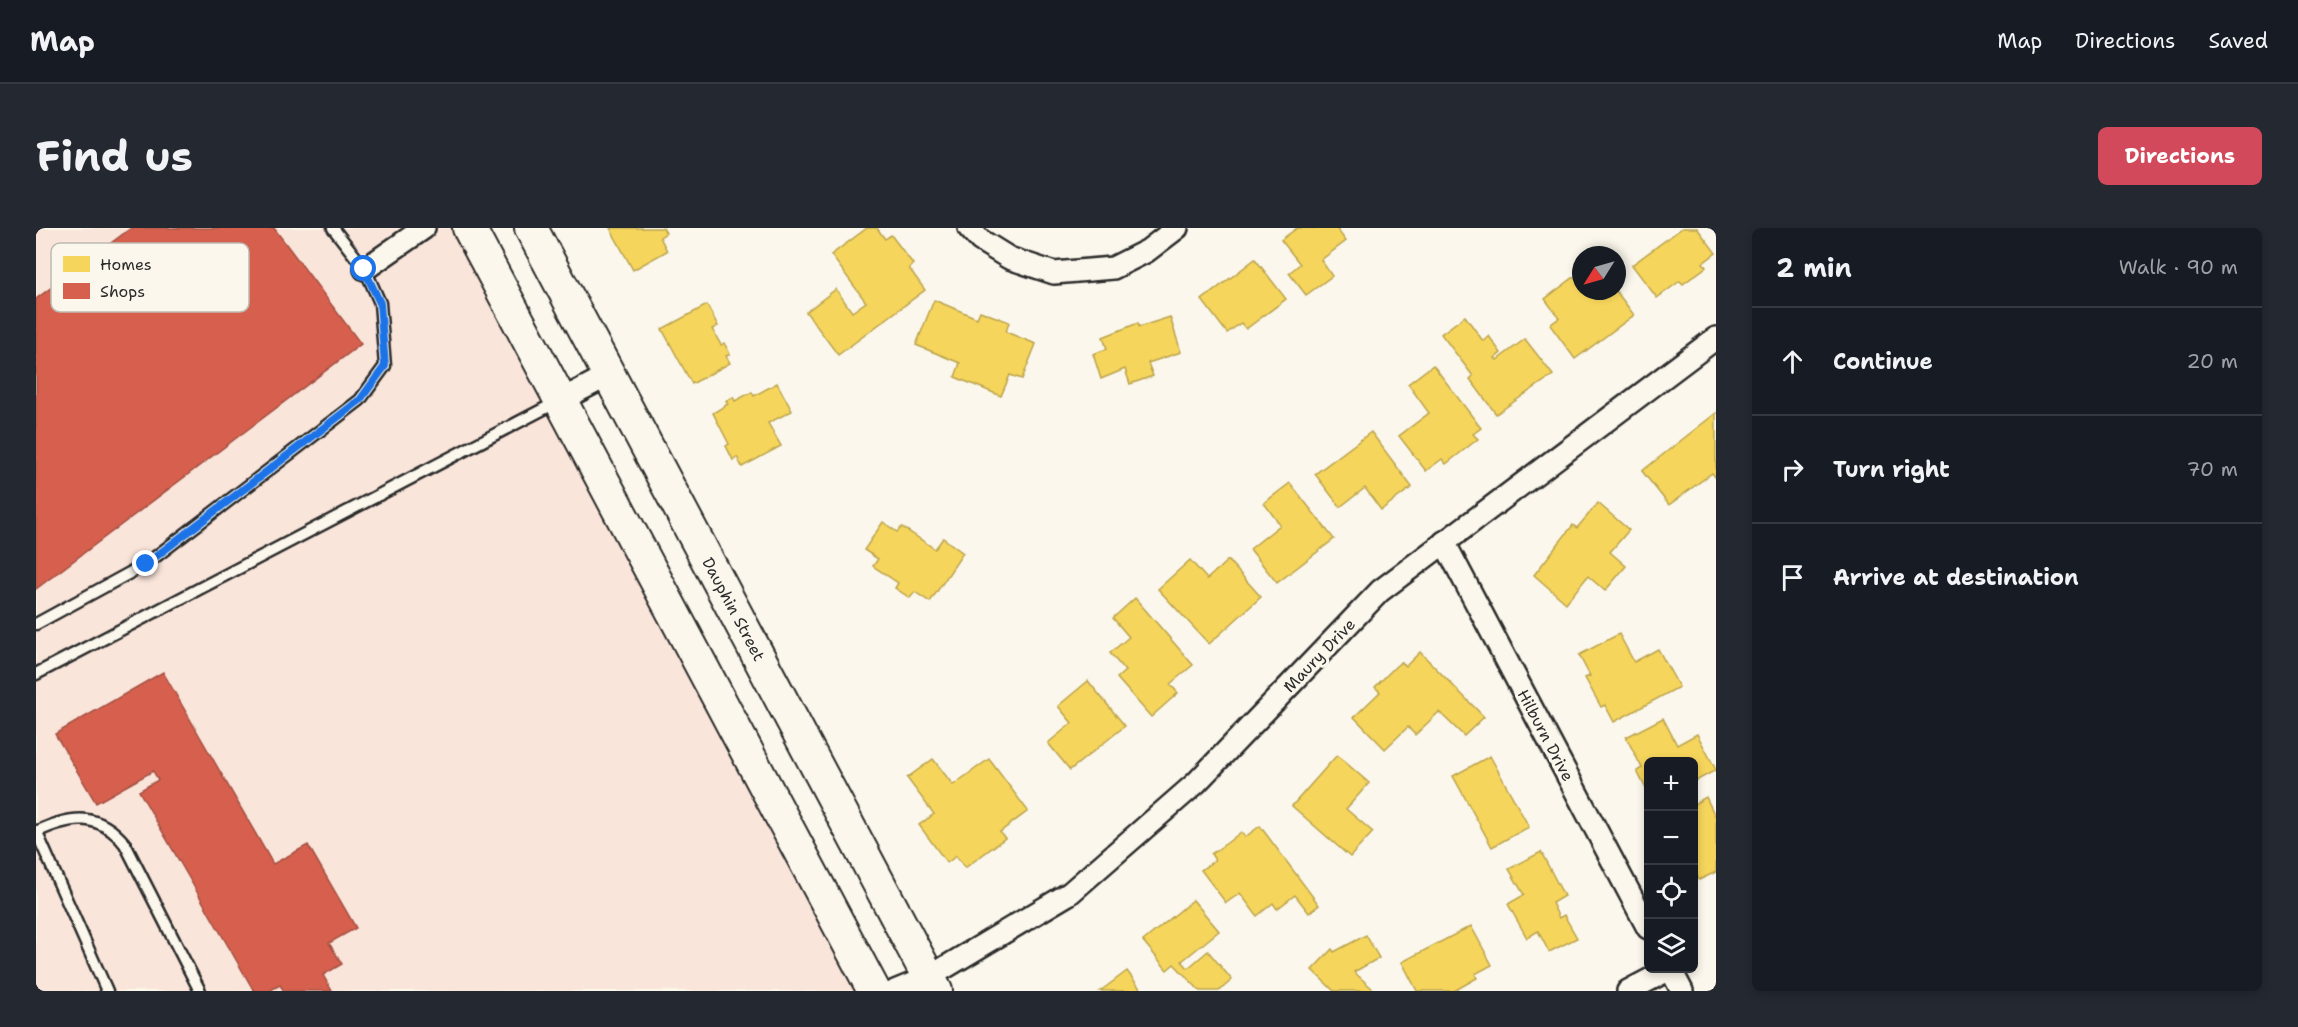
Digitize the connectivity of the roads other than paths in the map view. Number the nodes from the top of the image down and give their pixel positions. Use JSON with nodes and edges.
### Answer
{"nodes":[{"id":1,"x":333,"y":228,"type":"edge"},
{"id":2,"x":424,"y":228,"type":"edge"},
{"id":3,"x":469,"y":228,"type":"edge"},
{"id":4,"x":531,"y":228,"type":"edge"},
{"id":5,"x":969,"y":228,"type":"edge"},
{"id":6,"x":1177,"y":228,"type":"edge"},
{"id":7,"x":364,"y":269,"type":"junction"},
{"id":8,"x":1716,"y":338,"type":"edge"},
{"id":9,"x":609,"y":375,"type":"junction"},
{"id":10,"x":559,"y":401,"type":"junction"},
{"id":11,"x":1444,"y":542,"type":"junction"},
{"id":12,"x":36,"y":624,"type":"edge"},
{"id":13,"x":36,"y":674,"type":"edge"},
{"id":14,"x":36,"y":832,"type":"edge"},
{"id":15,"x":1644,"y":920,"type":"edge"},
{"id":16,"x":1662,"y":973,"type":"edge"},
{"id":17,"x":1672,"y":973,"type":"edge"},
{"id":18,"x":932,"y":984,"type":"edge"},
{"id":19,"x":107,"y":991,"type":"edge"},
{"id":20,"x":200,"y":991,"type":"edge"},
{"id":21,"x":874,"y":991,"type":"edge"},
{"id":22,"x":895,"y":991,"type":"edge"},
{"id":23,"x":1628,"y":991,"type":"edge"},
{"id":24,"x":1682,"y":991,"type":"edge"}],
"edges":[{"from":1,"to":7,"type":"lane"},
{"from":2,"to":7,"type":"street"},
{"from":3,"to":10,"type":"main road"},
{"from":4,"to":9,"type":"main road","name":"Dauphin Street"},
{"from":5,"to":6,"type":"street"},
{"from":7,"to":12,"type":"lane"},
{"from":8,"to":11,"type":"street","name":"Maury Drive"},
{"from":9,"to":10,"type":"street"},
{"from":9,"to":18,"type":"main road","name":"Dauphin Street"},
{"from":10,"to":13,"type":"lane"},
{"from":10,"to":21,"type":"main road"},
{"from":11,"to":15,"type":"street","name":"Hilburn Drive"},
{"from":11,"to":18,"type":"street","name":"Maury Drive"},
{"from":14,"to":19,"type":"lane"},
{"from":14,"to":20,"type":"lane"},
{"from":16,"to":23,"type":"street"},
{"from":17,"to":24,"type":"street"},
{"from":18,"to":22,"type":"street","name":"Maury Drive"}]}
